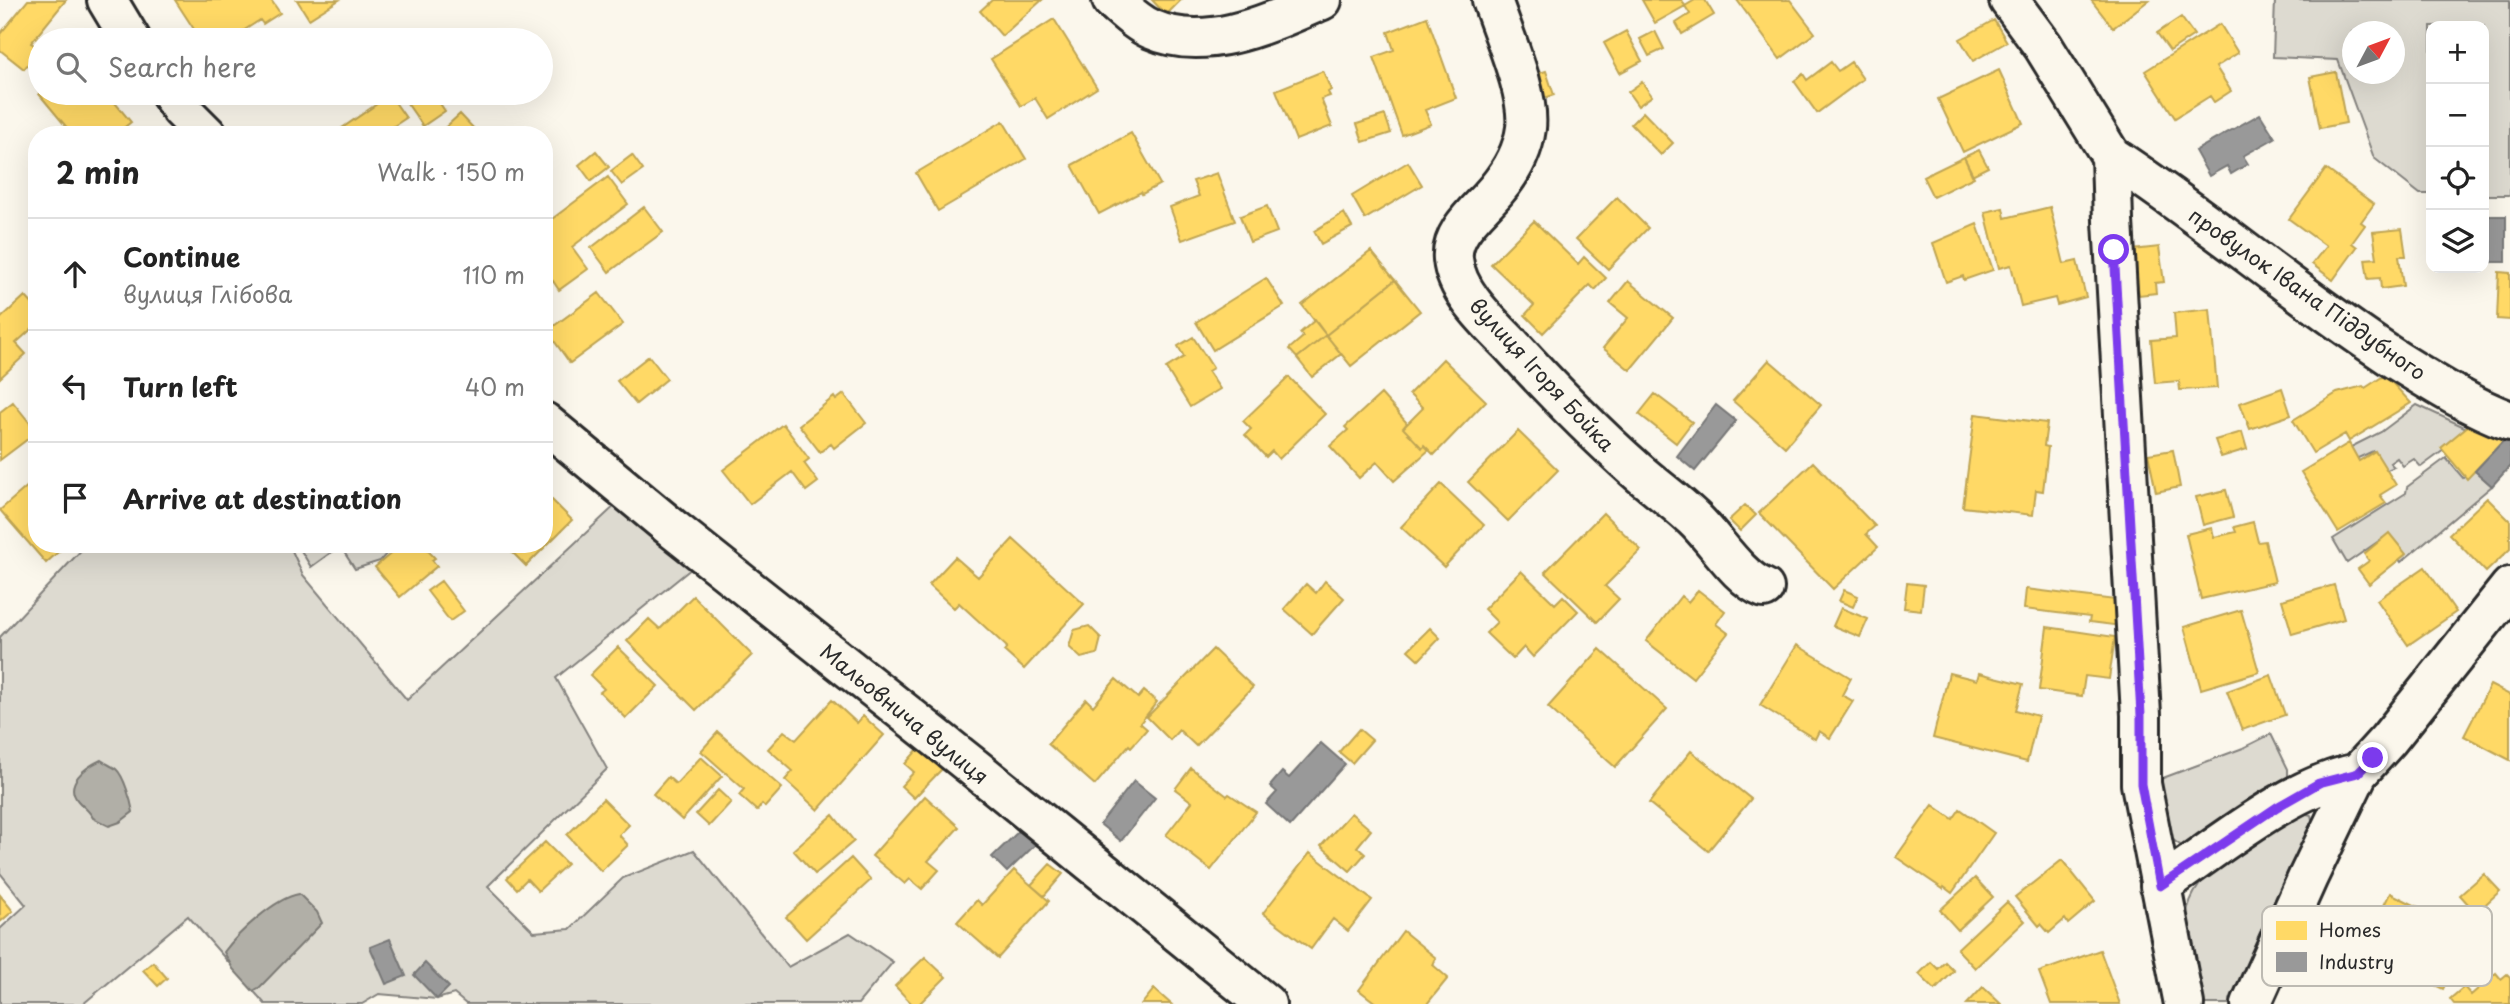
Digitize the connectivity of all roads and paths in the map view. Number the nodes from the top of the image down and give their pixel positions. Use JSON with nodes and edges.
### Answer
{"nodes":[{"id":1,"x":107,"y":0,"type":"edge"},
{"id":2,"x":1112,"y":0,"type":"edge"},
{"id":3,"x":1322,"y":0,"type":"edge"},
{"id":4,"x":1492,"y":0,"type":"edge"},
{"id":5,"x":2009,"y":0,"type":"edge"},
{"id":6,"x":124,"y":28,"type":"edge"},
{"id":7,"x":178,"y":105,"type":"edge"},
{"id":8,"x":198,"y":126,"type":"edge"},
{"id":9,"x":2111,"y":156,"type":"junction"},
{"id":10,"x":2510,"y":421,"type":"edge"},
{"id":11,"x":553,"y":429,"type":"edge"},
{"id":12,"x":2510,"y":587,"type":"edge"},
{"id":13,"x":1764,"y":588,"type":"dead end"},
{"id":14,"x":2358,"y":773,"type":"junction"},
{"id":15,"x":2160,"y":886,"type":"junction"},
{"id":16,"x":2295,"y":906,"type":"edge"},
{"id":17,"x":2262,"y":979,"type":"edge"},
{"id":18,"x":1266,"y":1004,"type":"edge"},
{"id":19,"x":2184,"y":1004,"type":"edge"},
{"id":20,"x":2251,"y":1004,"type":"edge"}],
"edges":[{"from":1,"to":6,"type":"street"},
{"from":2,"to":3,"type":"street"},
{"from":4,"to":13,"type":"street","name":"вулиця Ігоря Бойка"},
{"from":5,"to":9,"type":"street"},
{"from":7,"to":8,"type":"street"},
{"from":9,"to":10,"type":"street","name":"провулок Івана Піддубного"},
{"from":9,"to":15,"type":"street"},
{"from":11,"to":18,"type":"street","name":"Мальовнича вулиця"},
{"from":12,"to":14,"type":"street"},
{"from":14,"to":15,"type":"street"},
{"from":14,"to":16,"type":"street"},
{"from":15,"to":19,"type":"street"},
{"from":17,"to":20,"type":"street"}]}
